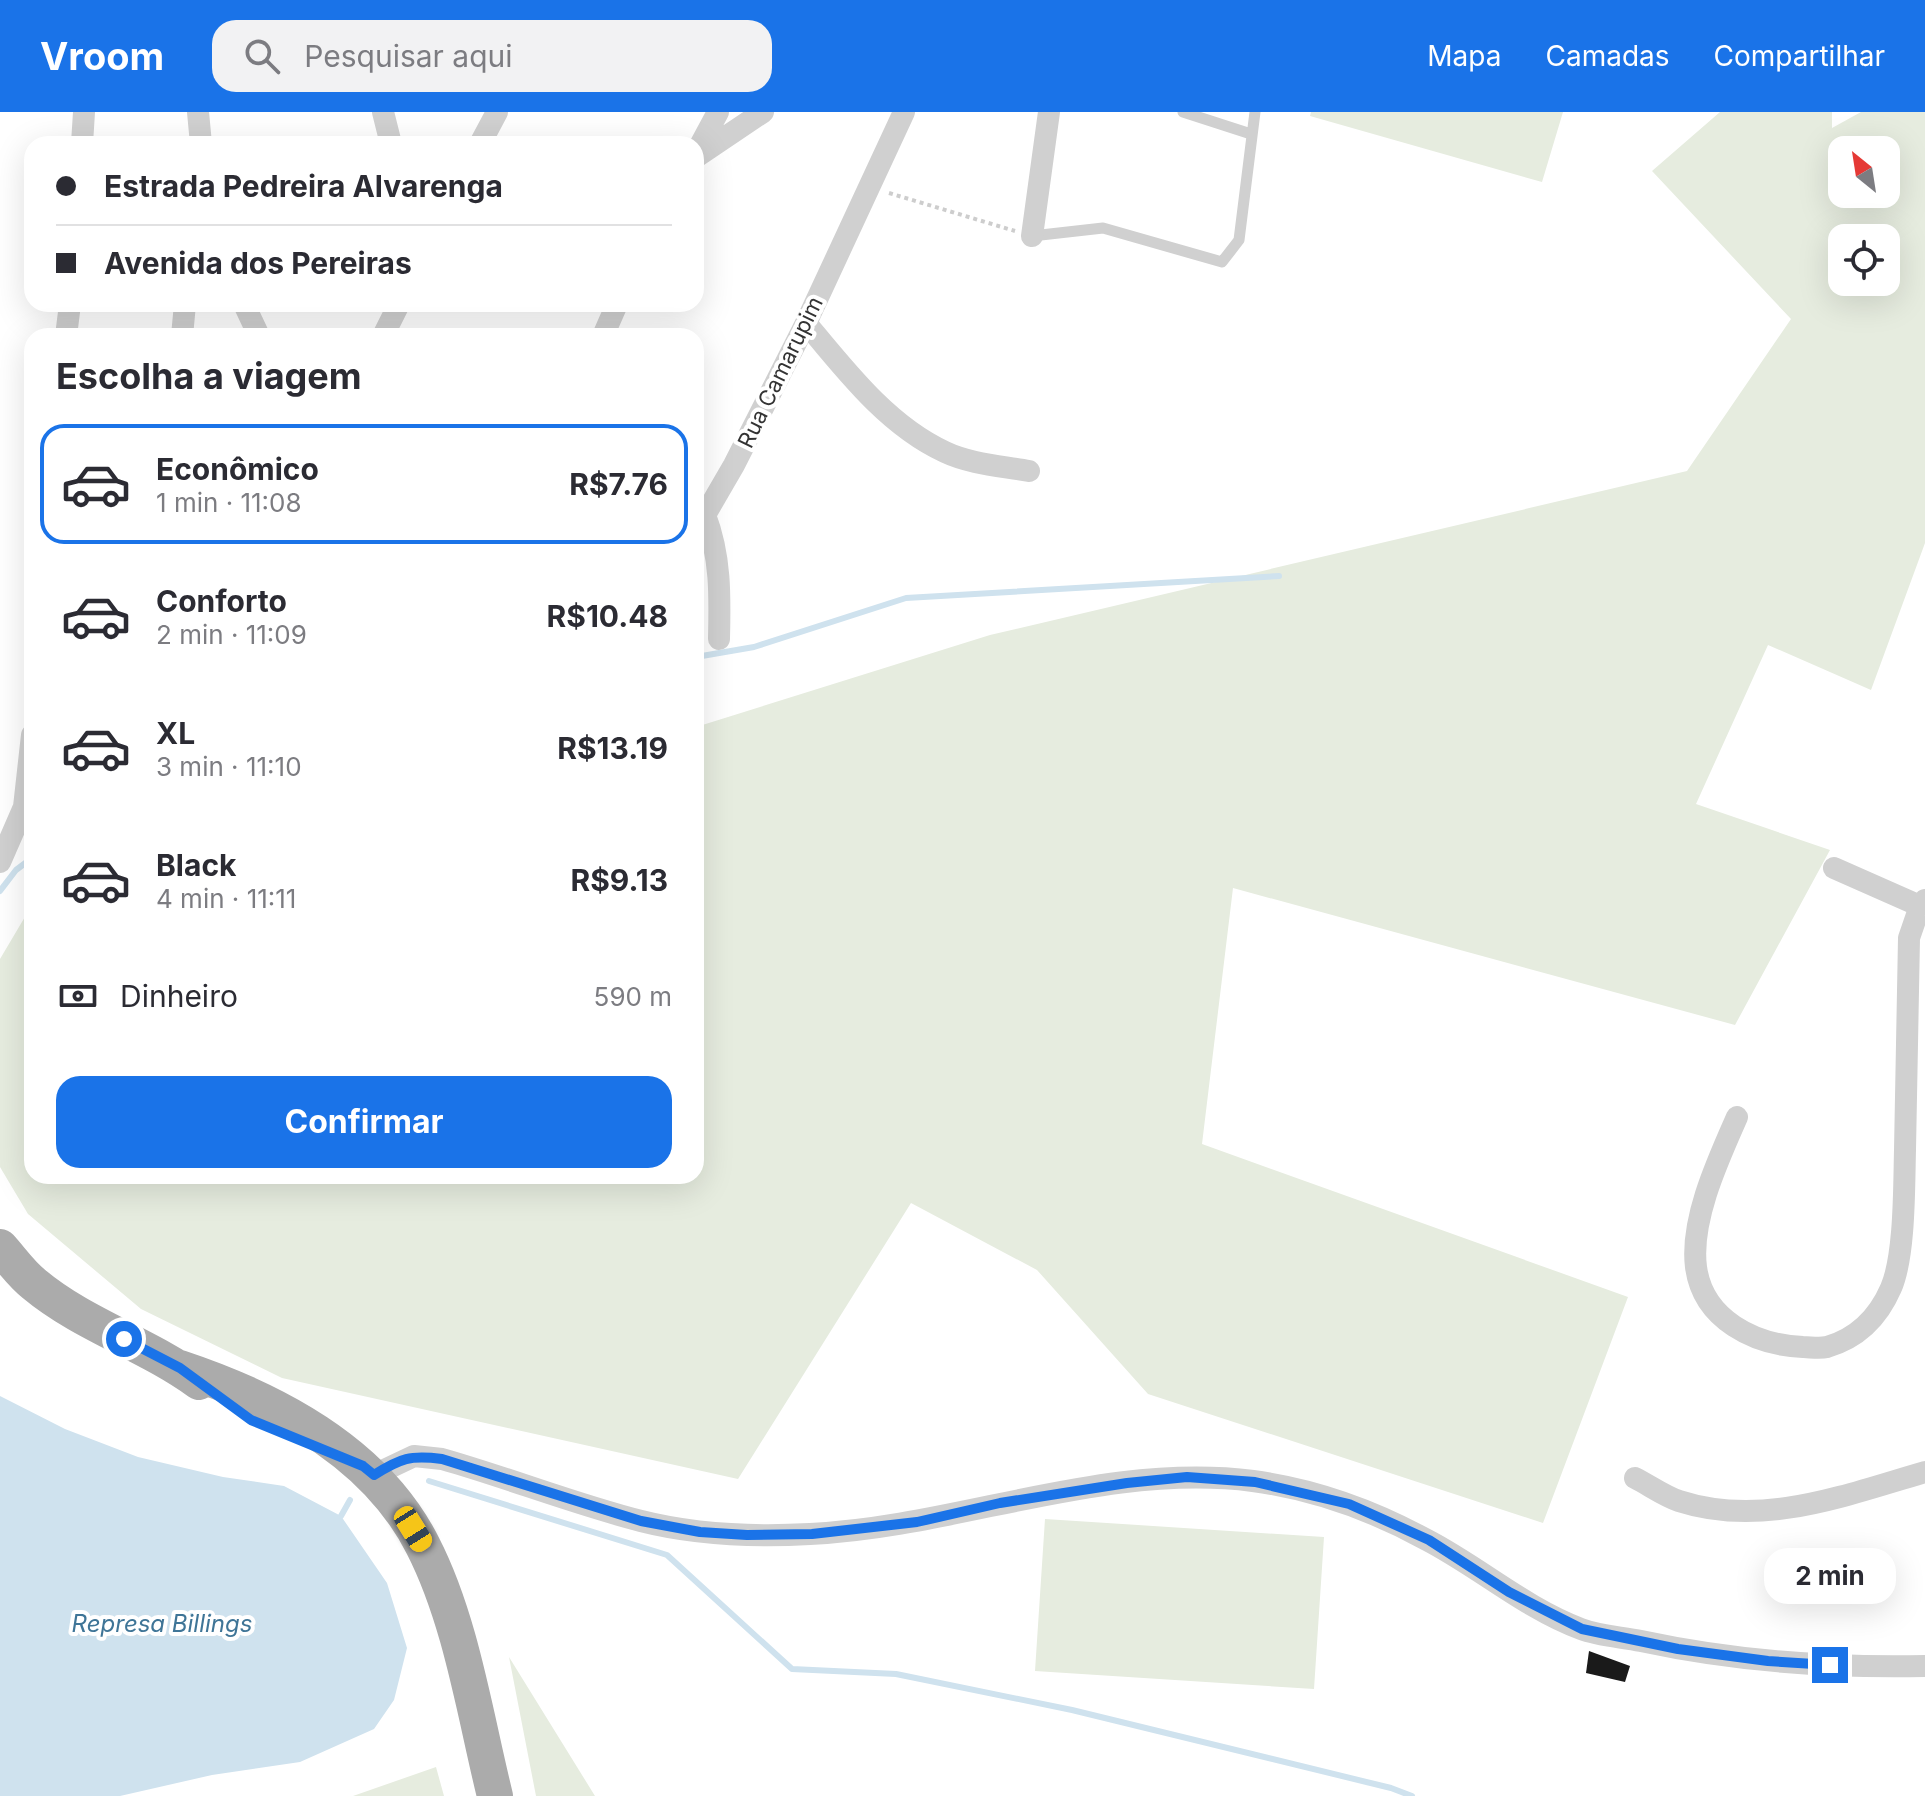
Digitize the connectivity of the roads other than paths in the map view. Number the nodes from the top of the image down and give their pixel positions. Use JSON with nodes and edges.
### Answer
{"nodes":[{"id":1,"x":84,"y":112,"type":"edge"},
{"id":2,"x":198,"y":112,"type":"edge"},
{"id":3,"x":383,"y":112,"type":"edge"},
{"id":4,"x":497,"y":112,"type":"edge"},
{"id":5,"x":718,"y":112,"type":"edge"},
{"id":6,"x":763,"y":112,"type":"edge"},
{"id":7,"x":904,"y":112,"type":"edge"},
{"id":8,"x":1049,"y":112,"type":"edge"},
{"id":9,"x":1183,"y":112,"type":"edge"},
{"id":10,"x":1255,"y":112,"type":"edge"},
{"id":11,"x":1251,"y":134,"type":"junction"},
{"id":12,"x":82,"y":136,"type":"edge"},
{"id":13,"x":200,"y":136,"type":"edge"},
{"id":14,"x":389,"y":136,"type":"edge"},
{"id":15,"x":484,"y":136,"type":"edge"},
{"id":16,"x":704,"y":139,"type":"edge"},
{"id":17,"x":704,"y":150,"type":"edge"},
{"id":18,"x":1032,"y":236,"type":"joint"},
{"id":19,"x":806,"y":323,"type":"junction"},
{"id":20,"x":1029,"y":471,"type":"dead end"},
{"id":21,"x":704,"y":514,"type":"edge"},
{"id":22,"x":704,"y":524,"type":"edge"},
{"id":23,"x":719,"y":639,"type":"dead end"},
{"id":24,"x":24,"y":807,"type":"edge"},
{"id":25,"x":0,"y":862,"type":"edge"},
{"id":26,"x":1834,"y":868,"type":"dead end"},
{"id":27,"x":1922,"y":903,"type":"edge"},
{"id":28,"x":1737,"y":1117,"type":"dead end"},
{"id":29,"x":0,"y":1247,"type":"edge"},
{"id":30,"x":368,"y":1471,"type":"junction"},
{"id":31,"x":1925,"y":1472,"type":"edge"},
{"id":32,"x":1635,"y":1478,"type":"dead end"},
{"id":33,"x":1925,"y":1666,"type":"edge"},
{"id":34,"x":495,"y":1796,"type":"edge"}],
"edges":[{"from":1,"to":12,"type":"street"},
{"from":2,"to":13,"type":"street"},
{"from":3,"to":14,"type":"street"},
{"from":4,"to":15,"type":"street"},
{"from":5,"to":16,"type":"street"},
{"from":6,"to":17,"type":"street"},
{"from":7,"to":19,"type":"street","name":"Rua Camarupim"},
{"from":8,"to":18,"type":"street"},
{"from":9,"to":11,"type":"lane"},
{"from":10,"to":11,"type":"lane"},
{"from":11,"to":18,"type":"lane"},
{"from":19,"to":20,"type":"street"},
{"from":19,"to":21,"type":"street","name":"Rua Camarupim"},
{"from":22,"to":23,"type":"street","name":"Rua Camarupim"},
{"from":24,"to":25,"type":"street"},
{"from":26,"to":27,"type":"street"},
{"from":27,"to":28,"type":"street"},
{"from":29,"to":30,"type":"main road"},
{"from":30,"to":33,"type":"street"},
{"from":30,"to":34,"type":"main road"},
{"from":31,"to":32,"type":"street"}]}
